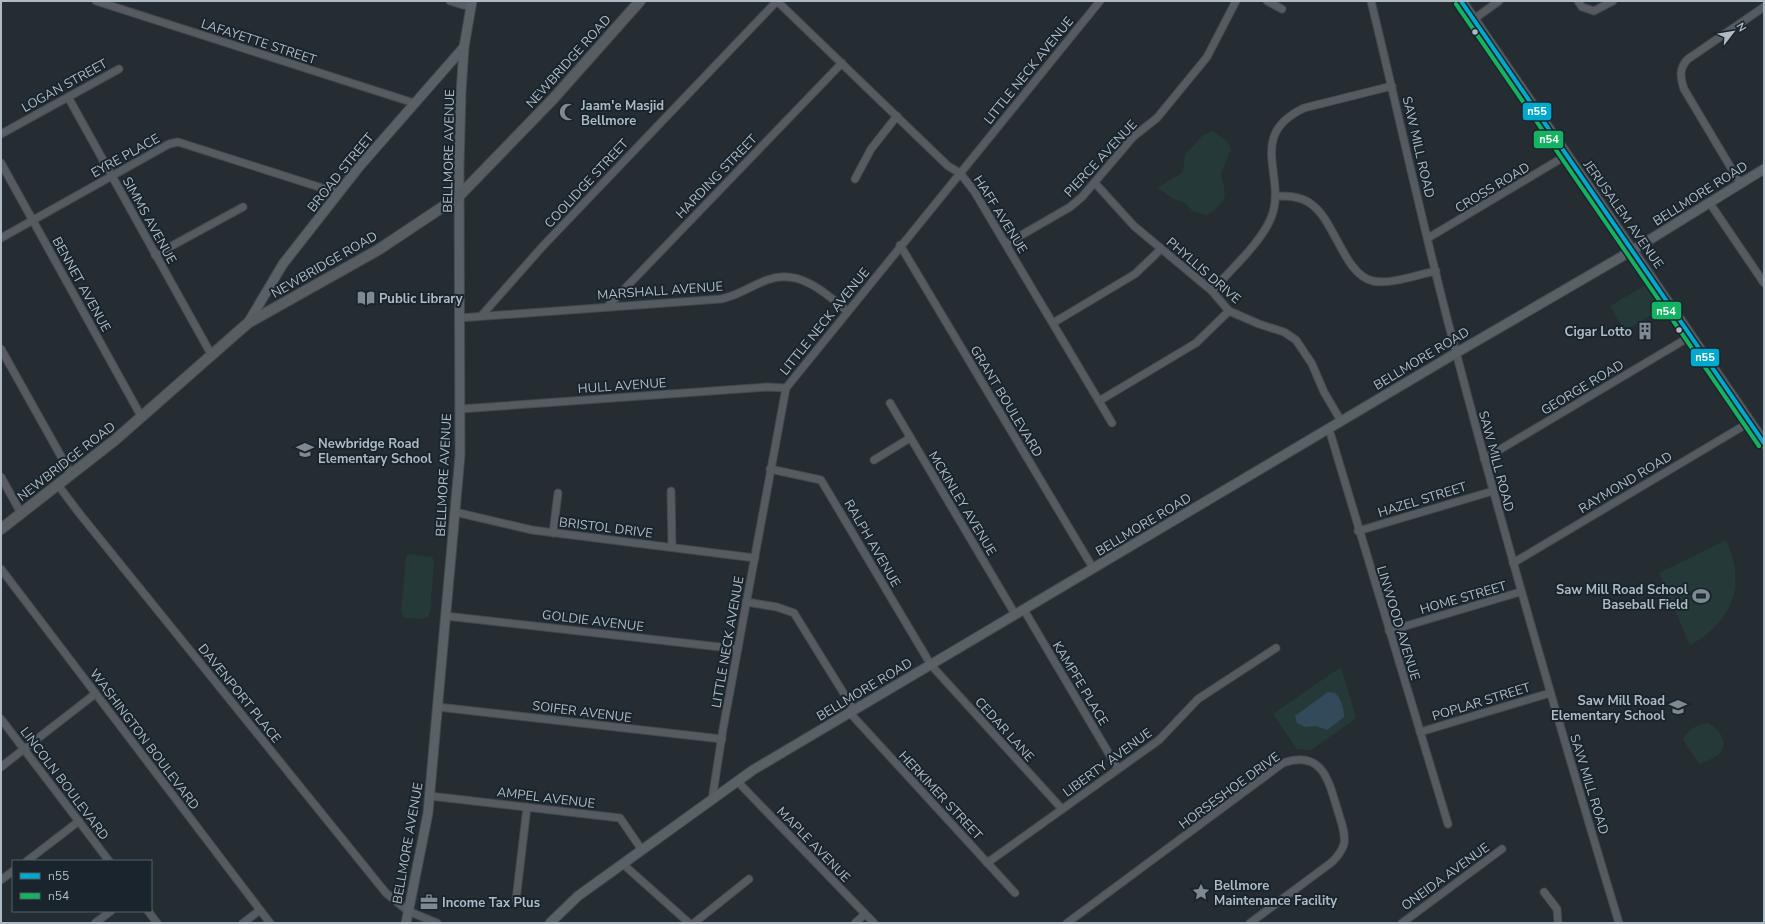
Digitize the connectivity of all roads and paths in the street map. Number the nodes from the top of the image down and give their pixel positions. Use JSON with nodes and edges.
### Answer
{"nodes":[{"id":1,"x":96,"y":1,"type":"edge"},
{"id":2,"x":450,"y":1,"type":"edge"},
{"id":3,"x":640,"y":1,"type":"edge"},
{"id":4,"x":777,"y":1,"type":"edge"},
{"id":5,"x":1236,"y":1,"type":"edge"},
{"id":6,"x":1267,"y":1,"type":"edge"},
{"id":7,"x":1371,"y":1,"type":"edge"},
{"id":8,"x":1461,"y":1,"type":"edge"},
{"id":9,"x":1500,"y":1,"type":"edge"},
{"id":10,"x":1578,"y":1,"type":"edge"},
{"id":11,"x":1613,"y":1,"type":"edge"},
{"id":12,"x":1097,"y":2,"type":"edge"},
{"id":13,"x":471,"y":4,"type":"edge"},
{"id":14,"x":1764,"y":7,"type":"edge"},
{"id":15,"x":1282,"y":9,"type":"dead end"},
{"id":16,"x":1474,"y":19,"type":"junction"},
{"id":17,"x":464,"y":47,"type":"junction"},
{"id":18,"x":842,"y":63,"type":"junction"},
{"id":19,"x":118,"y":69,"type":"dead end"},
{"id":20,"x":1392,"y":86,"type":"junction"},
{"id":21,"x":68,"y":97,"type":"junction"},
{"id":22,"x":414,"y":103,"type":"junction"},
{"id":23,"x":897,"y":116,"type":"junction"},
{"id":24,"x":1,"y":134,"type":"edge"},
{"id":25,"x":1567,"y":155,"type":"junction"},
{"id":26,"x":1,"y":163,"type":"edge"},
{"id":27,"x":1764,"y":169,"type":"edge"},
{"id":28,"x":960,"y":172,"type":"junction"},
{"id":29,"x":112,"y":176,"type":"junction"},
{"id":30,"x":855,"y":179,"type":"dead end"},
{"id":31,"x":1095,"y":183,"type":"junction"},
{"id":32,"x":1740,"y":183,"type":"junction"},
{"id":33,"x":338,"y":193,"type":"junction"},
{"id":34,"x":459,"y":196,"type":"junction"},
{"id":35,"x":1276,"y":196,"type":"junction"},
{"id":36,"x":1709,"y":202,"type":"junction"},
{"id":37,"x":243,"y":207,"type":"dead end"},
{"id":38,"x":32,"y":220,"type":"junction"},
{"id":39,"x":1,"y":238,"type":"edge"},
{"id":40,"x":1428,"y":238,"type":"junction"},
{"id":41,"x":1006,"y":244,"type":"junction"},
{"id":42,"x":900,"y":245,"type":"junction"},
{"id":43,"x":1161,"y":249,"type":"junction"},
{"id":44,"x":1633,"y":250,"type":"junction"},
{"id":45,"x":156,"y":255,"type":"junction"},
{"id":46,"x":1436,"y":271,"type":"junction"},
{"id":47,"x":1764,"y":283,"type":"edge"},
{"id":48,"x":1212,"y":291,"type":"junction"},
{"id":49,"x":608,"y":306,"type":"junction"},
{"id":50,"x":847,"y":311,"type":"junction"},
{"id":51,"x":1229,"y":311,"type":"junction"},
{"id":52,"x":482,"y":315,"type":"junction"},
{"id":53,"x":460,"y":318,"type":"junction"},
{"id":54,"x":248,"y":323,"type":"junction"},
{"id":55,"x":1053,"y":323,"type":"junction"},
{"id":56,"x":1691,"y":336,"type":"junction"},
{"id":57,"x":1,"y":349,"type":"edge"},
{"id":58,"x":1456,"y":352,"type":"junction"},
{"id":59,"x":211,"y":354,"type":"junction"},
{"id":60,"x":786,"y":388,"type":"junction"},
{"id":61,"x":1099,"y":401,"type":"junction"},
{"id":62,"x":890,"y":403,"type":"dead end"},
{"id":63,"x":460,"y":409,"type":"junction"},
{"id":64,"x":141,"y":416,"type":"junction"},
{"id":65,"x":1341,"y":421,"type":"junction"},
{"id":66,"x":1750,"y":422,"type":"junction"},
{"id":67,"x":1112,"y":423,"type":"dead end"},
{"id":68,"x":1328,"y":429,"type":"junction"},
{"id":69,"x":910,"y":438,"type":"junction"},
{"id":70,"x":1764,"y":443,"type":"edge"},
{"id":71,"x":1484,"y":459,"type":"junction"},
{"id":72,"x":874,"y":460,"type":"dead end"},
{"id":73,"x":770,"y":470,"type":"junction"},
{"id":74,"x":71,"y":474,"type":"junction"},
{"id":75,"x":1,"y":477,"type":"edge"},
{"id":76,"x":58,"y":485,"type":"junction"},
{"id":77,"x":671,"y":491,"type":"dead end"},
{"id":78,"x":1492,"y":491,"type":"junction"},
{"id":79,"x":558,"y":493,"type":"dead end"},
{"id":80,"x":455,"y":512,"type":"junction"},
{"id":81,"x":21,"y":513,"type":"junction"},
{"id":82,"x":1,"y":529,"type":"edge"},
{"id":83,"x":1358,"y":531,"type":"junction"},
{"id":84,"x":553,"y":533,"type":"junction"},
{"id":85,"x":672,"y":547,"type":"junction"},
{"id":86,"x":755,"y":558,"type":"junction"},
{"id":87,"x":1513,"y":563,"type":"junction"},
{"id":88,"x":1093,"y":568,"type":"junction"},
{"id":89,"x":1,"y":569,"type":"edge"},
{"id":90,"x":1520,"y":592,"type":"junction"},
{"id":91,"x":746,"y":602,"type":"junction"},
{"id":92,"x":1024,"y":610,"type":"junction"},
{"id":93,"x":1015,"y":614,"type":"junction"},
{"id":94,"x":446,"y":616,"type":"junction"},
{"id":95,"x":1389,"y":631,"type":"junction"},
{"id":96,"x":1276,"y":648,"type":"dead end"},
{"id":97,"x":738,"y":649,"type":"junction"},
{"id":98,"x":930,"y":664,"type":"junction"},
{"id":99,"x":1550,"y":693,"type":"junction"},
{"id":100,"x":96,"y":694,"type":"junction"},
{"id":101,"x":438,"y":707,"type":"junction"},
{"id":102,"x":852,"y":712,"type":"junction"},
{"id":103,"x":1,"y":719,"type":"edge"},
{"id":104,"x":1420,"y":732,"type":"junction"},
{"id":105,"x":722,"y":739,"type":"junction"},
{"id":106,"x":24,"y":749,"type":"junction"},
{"id":107,"x":1,"y":767,"type":"edge"},
{"id":108,"x":1118,"y":769,"type":"junction"},
{"id":109,"x":737,"y":781,"type":"junction"},
{"id":110,"x":430,"y":796,"type":"junction"},
{"id":111,"x":712,"y":800,"type":"junction"},
{"id":112,"x":527,"y":807,"type":"junction"},
{"id":113,"x":1062,"y":809,"type":"junction"},
{"id":114,"x":79,"y":821,"type":"junction"},
{"id":115,"x":1448,"y":824,"type":"dead end"},
{"id":116,"x":1502,"y":849,"type":"dead end"},
{"id":117,"x":642,"y":850,"type":"junction"},
{"id":118,"x":28,"y":860,"type":"edge"},
{"id":119,"x":109,"y":860,"type":"edge"},
{"id":120,"x":987,"y":863,"type":"junction"},
{"id":121,"x":624,"y":865,"type":"junction"},
{"id":122,"x":12,"y":872,"type":"edge"},
{"id":123,"x":749,"y":879,"type":"dead end"},
{"id":124,"x":1,"y":880,"type":"edge"},
{"id":125,"x":1014,"y":892,"type":"dead end"},
{"id":126,"x":1544,"y":892,"type":"dead end"},
{"id":127,"x":516,"y":900,"type":"dead end"},
{"id":128,"x":260,"y":910,"type":"junction"},
{"id":129,"x":408,"y":911,"type":"junction"},
{"id":130,"x":110,"y":912,"type":"edge"},
{"id":131,"x":149,"y":912,"type":"edge"},
{"id":132,"x":865,"y":914,"type":"junction"},
{"id":133,"x":552,"y":922,"type":"edge"},
{"id":134,"x":95,"y":923,"type":"edge"},
{"id":135,"x":157,"y":923,"type":"edge"},
{"id":136,"x":243,"y":923,"type":"edge"},
{"id":137,"x":270,"y":923,"type":"edge"},
{"id":138,"x":406,"y":923,"type":"edge"},
{"id":139,"x":437,"y":923,"type":"edge"},
{"id":140,"x":689,"y":923,"type":"edge"},
{"id":141,"x":694,"y":923,"type":"edge"},
{"id":142,"x":855,"y":923,"type":"edge"},
{"id":143,"x":874,"y":923,"type":"edge"},
{"id":144,"x":1067,"y":923,"type":"edge"},
{"id":145,"x":1250,"y":923,"type":"edge"},
{"id":146,"x":1402,"y":923,"type":"edge"},
{"id":147,"x":1558,"y":923,"type":"edge"},
{"id":148,"x":1620,"y":923,"type":"edge"}],
"edges":[{"from":1,"to":22,"type":"street","name":"LAFAYETTE STREET"},
{"from":2,"to":13,"type":"street"},
{"from":3,"to":34,"type":"main road","name":"NEWBRIDGE ROAD"},
{"from":4,"to":18,"type":"street","name":"HAFF AVENUE"},
{"from":4,"to":52,"type":"street","name":"COOLIDGE STREET"},
{"from":5,"to":31,"type":"street","name":"PIERCE AVENUE"},
{"from":6,"to":15,"type":"street"},
{"from":7,"to":20,"type":"street","name":"SAW MILL ROAD"},
{"from":8,"to":16,"type":"main road","name":"JERUSALEM AVENUE"},
{"from":9,"to":16,"type":"street"},
{"from":10,"to":11,"type":"street"},
{"from":12,"to":28,"type":"street","name":"LITTLE NECK AVENUE"},
{"from":13,"to":17,"type":"main road","name":"BELLMORE AVENUE"},
{"from":14,"to":32,"type":"street"},
{"from":16,"to":25,"type":"main road","name":"JERUSALEM AVENUE"},
{"from":17,"to":22,"type":"main road","name":"BROAD STREET"},
{"from":17,"to":34,"type":"main road","name":"BELLMORE AVENUE"},
{"from":18,"to":23,"type":"street","name":"HAFF AVENUE"},
{"from":18,"to":49,"type":"street","name":"HARDING STREET"},
{"from":19,"to":21,"type":"street","name":"LOGAN STREET"},
{"from":20,"to":35,"type":"street"},
{"from":20,"to":40,"type":"street","name":"SAW MILL ROAD"},
{"from":21,"to":24,"type":"street","name":"LOGAN STREET"},
{"from":21,"to":29,"type":"street","name":"SIMMS AVENUE"},
{"from":22,"to":33,"type":"main road","name":"BROAD STREET"},
{"from":23,"to":28,"type":"street","name":"HAFF AVENUE"},
{"from":23,"to":30,"type":"street"},
{"from":25,"to":40,"type":"street","name":"CROSS ROAD"},
{"from":25,"to":44,"type":"main road","name":"JERUSALEM AVENUE"},
{"from":26,"to":38,"type":"street","name":"BENNET AVENUE"},
{"from":27,"to":32,"type":"main road","name":"BELLMORE ROAD"},
{"from":28,"to":41,"type":"street","name":"HAFF AVENUE"},
{"from":28,"to":42,"type":"street","name":"LITTLE NECK AVENUE"},
{"from":29,"to":33,"type":"street","name":"EYRE PLACE"},
{"from":29,"to":38,"type":"street","name":"EYRE PLACE"},
{"from":29,"to":45,"type":"street","name":"SIMMS AVENUE"},
{"from":31,"to":41,"type":"street","name":"PIERCE AVENUE"},
{"from":31,"to":43,"type":"street","name":"PHYLLIS DRIVE"},
{"from":32,"to":36,"type":"main road","name":"BELLMORE ROAD"},
{"from":33,"to":54,"type":"main road","name":"BROAD STREET"},
{"from":34,"to":53,"type":"main road","name":"BELLMORE AVENUE"},
{"from":34,"to":54,"type":"main road","name":"NEWBRIDGE ROAD"},
{"from":35,"to":46,"type":"street"},
{"from":35,"to":48,"type":"street"},
{"from":36,"to":44,"type":"main road","name":"BELLMORE ROAD"},
{"from":36,"to":47,"type":"street"},
{"from":37,"to":45,"type":"street"},
{"from":38,"to":39,"type":"street","name":"EYRE PLACE"},
{"from":38,"to":64,"type":"street","name":"BENNET AVENUE"},
{"from":40,"to":46,"type":"street","name":"SAW MILL ROAD"},
{"from":41,"to":55,"type":"street","name":"HAFF AVENUE"},
{"from":42,"to":50,"type":"street","name":"LITTLE NECK AVENUE"},
{"from":42,"to":88,"type":"street","name":"GRANT BOULEVARD"},
{"from":43,"to":48,"type":"street","name":"PHYLLIS DRIVE"},
{"from":43,"to":55,"type":"street"},
{"from":44,"to":56,"type":"main road","name":"JERUSALEM AVENUE"},
{"from":44,"to":58,"type":"main road","name":"BELLMORE ROAD"},
{"from":45,"to":59,"type":"street","name":"SIMMS AVENUE"},
{"from":46,"to":58,"type":"street","name":"SAW MILL ROAD"},
{"from":48,"to":51,"type":"street","name":"PHYLLIS DRIVE"},
{"from":49,"to":50,"type":"street","name":"MARSHALL AVENUE"},
{"from":49,"to":52,"type":"street","name":"MARSHALL AVENUE"},
{"from":50,"to":60,"type":"street","name":"LITTLE NECK AVENUE"},
{"from":51,"to":61,"type":"street"},
{"from":51,"to":65,"type":"street","name":"PHYLLIS DRIVE"},
{"from":52,"to":53,"type":"street","name":"MARSHALL AVENUE"},
{"from":53,"to":63,"type":"main road","name":"BELLMORE AVENUE"},
{"from":54,"to":59,"type":"main road","name":"NEWBRIDGE ROAD"},
{"from":55,"to":61,"type":"street","name":"HAFF AVENUE"},
{"from":56,"to":66,"type":"main road","name":"JERUSALEM AVENUE"},
{"from":56,"to":71,"type":"street","name":"GEORGE ROAD"},
{"from":57,"to":74,"type":"street"},
{"from":58,"to":65,"type":"main road","name":"BELLMORE ROAD"},
{"from":58,"to":71,"type":"street","name":"SAW MILL ROAD"},
{"from":59,"to":64,"type":"main road","name":"NEWBRIDGE ROAD"},
{"from":60,"to":63,"type":"street","name":"HULL AVENUE"},
{"from":60,"to":73,"type":"street","name":"LITTLE NECK AVENUE"},
{"from":61,"to":67,"type":"street","name":"HAFF AVENUE"},
{"from":62,"to":69,"type":"street","name":"MCKINLEY AVENUE"},
{"from":63,"to":80,"type":"main road","name":"BELLMORE AVENUE"},
{"from":64,"to":74,"type":"main road","name":"NEWBRIDGE ROAD"},
{"from":65,"to":68,"type":"main road","name":"BELLMORE ROAD"},
{"from":66,"to":70,"type":"main road","name":"JERUSALEM AVENUE"},
{"from":66,"to":87,"type":"street","name":"RAYMOND ROAD"},
{"from":68,"to":83,"type":"street","name":"LINWOOD AVENUE"},
{"from":68,"to":88,"type":"main road","name":"BELLMORE ROAD"},
{"from":69,"to":72,"type":"street"},
{"from":69,"to":93,"type":"street","name":"MCKINLEY AVENUE"},
{"from":71,"to":78,"type":"street","name":"SAW MILL ROAD"},
{"from":73,"to":86,"type":"street","name":"LITTLE NECK AVENUE"},
{"from":73,"to":98,"type":"street","name":"RALPH AVENUE"},
{"from":74,"to":76,"type":"main road","name":"NEWBRIDGE ROAD"},
{"from":75,"to":81,"type":"street"},
{"from":76,"to":81,"type":"main road","name":"NEWBRIDGE ROAD"},
{"from":76,"to":129,"type":"street","name":"DAVENPORT PLACE"},
{"from":77,"to":85,"type":"street"},
{"from":78,"to":83,"type":"street","name":"HAZEL STREET"},
{"from":78,"to":87,"type":"street","name":"SAW MILL ROAD"},
{"from":79,"to":84,"type":"street"},
{"from":80,"to":84,"type":"street","name":"BRISTOL DRIVE"},
{"from":80,"to":94,"type":"main road","name":"BELLMORE AVENUE"},
{"from":81,"to":82,"type":"main road","name":"NEWBRIDGE ROAD"},
{"from":83,"to":95,"type":"street","name":"LINWOOD AVENUE"},
{"from":84,"to":85,"type":"street","name":"BRISTOL DRIVE"},
{"from":85,"to":86,"type":"street","name":"BRISTOL DRIVE"},
{"from":86,"to":91,"type":"street","name":"LITTLE NECK AVENUE"},
{"from":87,"to":90,"type":"street","name":"SAW MILL ROAD"},
{"from":88,"to":92,"type":"main road","name":"BELLMORE ROAD"},
{"from":89,"to":100,"type":"street","name":"WASHINGTON BOULEVARD"},
{"from":90,"to":95,"type":"street","name":"HOME STREET"},
{"from":90,"to":99,"type":"street","name":"SAW MILL ROAD"},
{"from":91,"to":97,"type":"street","name":"LITTLE NECK AVENUE"},
{"from":91,"to":102,"type":"street","name":"HERKIMER STREET"},
{"from":92,"to":93,"type":"main road","name":"BELLMORE ROAD"},
{"from":92,"to":108,"type":"street","name":"KAMPFE PLACE"},
{"from":93,"to":98,"type":"main road","name":"BELLMORE ROAD"},
{"from":94,"to":97,"type":"street","name":"GOLDIE AVENUE"},
{"from":94,"to":101,"type":"main road","name":"BELLMORE AVENUE"},
{"from":95,"to":104,"type":"street","name":"LINWOOD AVENUE"},
{"from":96,"to":108,"type":"street","name":"LIBERTY AVENUE"},
{"from":97,"to":105,"type":"street","name":"LITTLE NECK AVENUE"},
{"from":98,"to":102,"type":"main road","name":"BELLMORE ROAD"},
{"from":98,"to":113,"type":"street","name":"CEDAR LANE"},
{"from":99,"to":104,"type":"street","name":"POPLAR STREET"},
{"from":99,"to":148,"type":"street","name":"SAW MILL ROAD"},
{"from":100,"to":106,"type":"street"},
{"from":100,"to":128,"type":"street","name":"WASHINGTON BOULEVARD"},
{"from":101,"to":105,"type":"street","name":"SOIFER AVENUE"},
{"from":101,"to":110,"type":"main road","name":"BELLMORE AVENUE"},
{"from":102,"to":109,"type":"main road","name":"BELLMORE ROAD"},
{"from":102,"to":120,"type":"street","name":"HERKIMER STREET"},
{"from":103,"to":106,"type":"street","name":"LINCOLN BOULEVARD"},
{"from":104,"to":115,"type":"street","name":"LINWOOD AVENUE"},
{"from":105,"to":111,"type":"street","name":"LITTLE NECK AVENUE"},
{"from":106,"to":107,"type":"street"},
{"from":106,"to":114,"type":"street","name":"LINCOLN BOULEVARD"},
{"from":108,"to":113,"type":"street","name":"LIBERTY AVENUE"},
{"from":109,"to":111,"type":"main road","name":"BELLMORE ROAD"},
{"from":109,"to":132,"type":"street","name":"MAPLE AVENUE"},
{"from":110,"to":112,"type":"street","name":"AMPEL AVENUE"},
{"from":110,"to":129,"type":"main road","name":"BELLMORE AVENUE"},
{"from":111,"to":117,"type":"main road","name":"BELLMORE ROAD"},
{"from":112,"to":117,"type":"street","name":"AMPEL AVENUE"},
{"from":112,"to":127,"type":"street"},
{"from":113,"to":120,"type":"street","name":"LIBERTY AVENUE"},
{"from":114,"to":118,"type":"street"},
{"from":114,"to":119,"type":"street","name":"LINCOLN BOULEVARD"},
{"from":116,"to":146,"type":"street","name":"ONEIDA AVENUE"},
{"from":117,"to":121,"type":"main road","name":"BELLMORE ROAD"},
{"from":120,"to":125,"type":"street","name":"HERKIMER STREET"},
{"from":121,"to":133,"type":"main road","name":"BELLMORE ROAD"},
{"from":121,"to":140,"type":"street"},
{"from":122,"to":124,"type":"street"},
{"from":123,"to":141,"type":"street"},
{"from":126,"to":147,"type":"street"},
{"from":128,"to":136,"type":"street"},
{"from":128,"to":137,"type":"street","name":"WASHINGTON BOULEVARD"},
{"from":129,"to":138,"type":"main road","name":"BELLMORE AVENUE"},
{"from":129,"to":139,"type":"street","name":"DAVENPORT PLACE"},
{"from":130,"to":134,"type":"street"},
{"from":131,"to":135,"type":"street"},
{"from":132,"to":142,"type":"street"},
{"from":132,"to":143,"type":"street","name":"MAPLE AVENUE"},
{"from":144,"to":145,"type":"street","name":"HORSESHOE DRIVE"}]}
